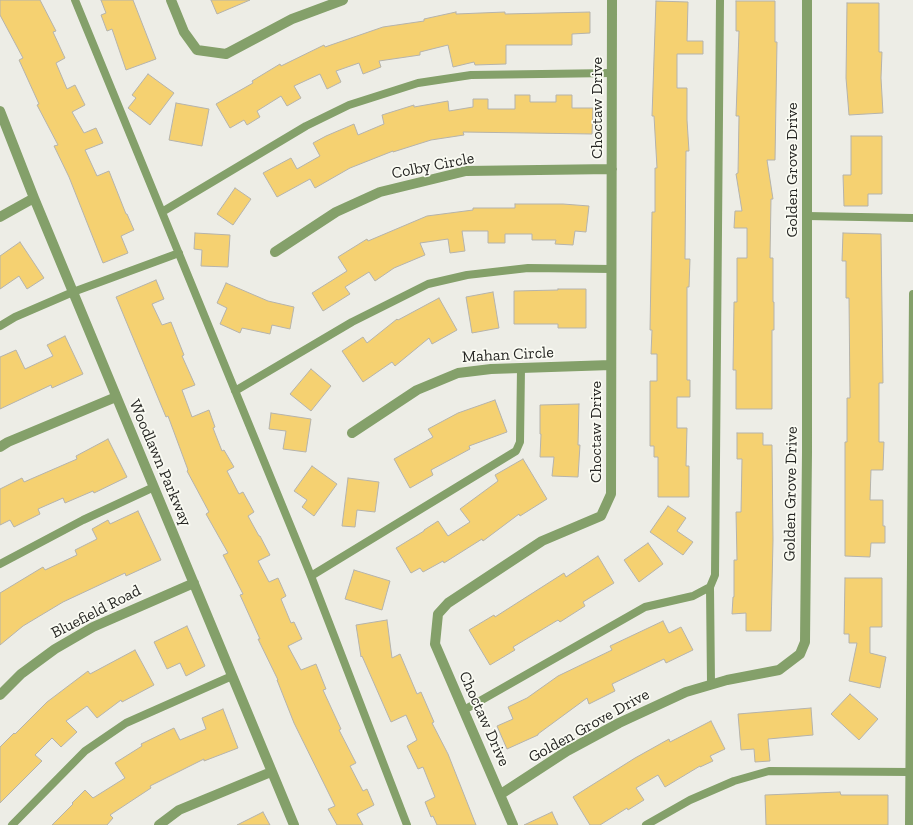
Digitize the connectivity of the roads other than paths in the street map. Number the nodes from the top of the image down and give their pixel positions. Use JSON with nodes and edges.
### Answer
{"nodes":[{"id":1,"x":75,"y":0,"type":"edge"},
{"id":2,"x":171,"y":0,"type":"edge"},
{"id":3,"x":343,"y":0,"type":"edge"},
{"id":4,"x":612,"y":0,"type":"edge"},
{"id":5,"x":720,"y":0,"type":"edge"},
{"id":6,"x":807,"y":0,"type":"edge"},
{"id":7,"x":612,"y":73,"type":"junction"},
{"id":8,"x":0,"y":111,"type":"edge"},
{"id":9,"x":612,"y":169,"type":"junction"},
{"id":10,"x":34,"y":198,"type":"junction"},
{"id":11,"x":162,"y":212,"type":"junction"},
{"id":12,"x":807,"y":216,"type":"junction"},
{"id":13,"x":0,"y":217,"type":"edge"},
{"id":14,"x":913,"y":218,"type":"edge"},
{"id":15,"x":275,"y":252,"type":"dead end"},
{"id":16,"x":179,"y":253,"type":"junction"},
{"id":17,"x":612,"y":269,"type":"junction"},
{"id":18,"x":73,"y":292,"type":"junction"},
{"id":19,"x":913,"y":294,"type":"edge"},
{"id":20,"x":0,"y":326,"type":"edge"},
{"id":21,"x":611,"y":365,"type":"junction"},
{"id":22,"x":521,"y":368,"type":"junction"},
{"id":23,"x":235,"y":391,"type":"junction"},
{"id":24,"x":116,"y":397,"type":"junction"},
{"id":25,"x":352,"y":433,"type":"dead end"},
{"id":26,"x":0,"y":447,"type":"edge"},
{"id":27,"x":154,"y":487,"type":"junction"},
{"id":28,"x":0,"y":564,"type":"edge"},
{"id":29,"x":311,"y":576,"type":"junction"},
{"id":30,"x":194,"y":583,"type":"junction"},
{"id":31,"x":710,"y":586,"type":"junction"},
{"id":32,"x":232,"y":676,"type":"junction"},
{"id":33,"x":711,"y":684,"type":"junction"},
{"id":34,"x":0,"y":695,"type":"edge"},
{"id":35,"x":464,"y":710,"type":"junction"},
{"id":36,"x":271,"y":772,"type":"junction"},
{"id":37,"x":910,"y":772,"type":"junction"},
{"id":38,"x":501,"y":794,"type":"junction"},
{"id":39,"x":12,"y":825,"type":"edge"},
{"id":40,"x":159,"y":825,"type":"edge"},
{"id":41,"x":294,"y":825,"type":"edge"},
{"id":42,"x":407,"y":825,"type":"edge"},
{"id":43,"x":513,"y":825,"type":"edge"},
{"id":44,"x":646,"y":825,"type":"edge"},
{"id":45,"x":909,"y":825,"type":"edge"}],
"edges":[{"from":1,"to":11,"type":"lane"},
{"from":2,"to":3,"type":"street"},
{"from":4,"to":7,"type":"street","name":"Choctaw Drive"},
{"from":5,"to":31,"type":"lane"},
{"from":6,"to":12,"type":"street","name":"Golden Grove Drive"},
{"from":7,"to":9,"type":"street","name":"Choctaw Drive"},
{"from":7,"to":11,"type":"lane"},
{"from":8,"to":10,"type":"street","name":"Woodlawn Parkway"},
{"from":9,"to":15,"type":"street","name":"Colby Circle"},
{"from":9,"to":17,"type":"street","name":"Choctaw Drive"},
{"from":10,"to":13,"type":"street"},
{"from":10,"to":18,"type":"street","name":"Woodlawn Parkway"},
{"from":11,"to":16,"type":"lane"},
{"from":12,"to":14,"type":"lane"},
{"from":12,"to":33,"type":"street","name":"Golden Grove Drive"},
{"from":16,"to":18,"type":"lane"},
{"from":16,"to":23,"type":"lane"},
{"from":17,"to":21,"type":"street","name":"Choctaw Drive"},
{"from":17,"to":23,"type":"lane"},
{"from":18,"to":20,"type":"lane"},
{"from":18,"to":24,"type":"street","name":"Woodlawn Parkway"},
{"from":19,"to":37,"type":"lane"},
{"from":21,"to":22,"type":"street","name":"Mahan Circle"},
{"from":21,"to":35,"type":"street","name":"Choctaw Drive"},
{"from":22,"to":25,"type":"street","name":"Mahan Circle"},
{"from":22,"to":29,"type":"lane"},
{"from":23,"to":29,"type":"lane"},
{"from":24,"to":26,"type":"street"},
{"from":24,"to":27,"type":"street","name":"Woodlawn Parkway"},
{"from":27,"to":28,"type":"lane"},
{"from":27,"to":30,"type":"street","name":"Woodlawn Parkway"},
{"from":29,"to":42,"type":"lane"},
{"from":30,"to":32,"type":"street","name":"Woodlawn Parkway"},
{"from":30,"to":34,"type":"street","name":"Bluefield Road"},
{"from":31,"to":33,"type":"lane"},
{"from":31,"to":35,"type":"lane"},
{"from":32,"to":36,"type":"street","name":"Woodlawn Parkway"},
{"from":32,"to":39,"type":"lane"},
{"from":33,"to":38,"type":"street","name":"Golden Grove Drive"},
{"from":35,"to":38,"type":"street","name":"Choctaw Drive"},
{"from":36,"to":40,"type":"street"},
{"from":36,"to":41,"type":"street","name":"Woodlawn Parkway"},
{"from":37,"to":44,"type":"lane"},
{"from":37,"to":45,"type":"lane"},
{"from":38,"to":43,"type":"street","name":"Choctaw Drive"}]}
